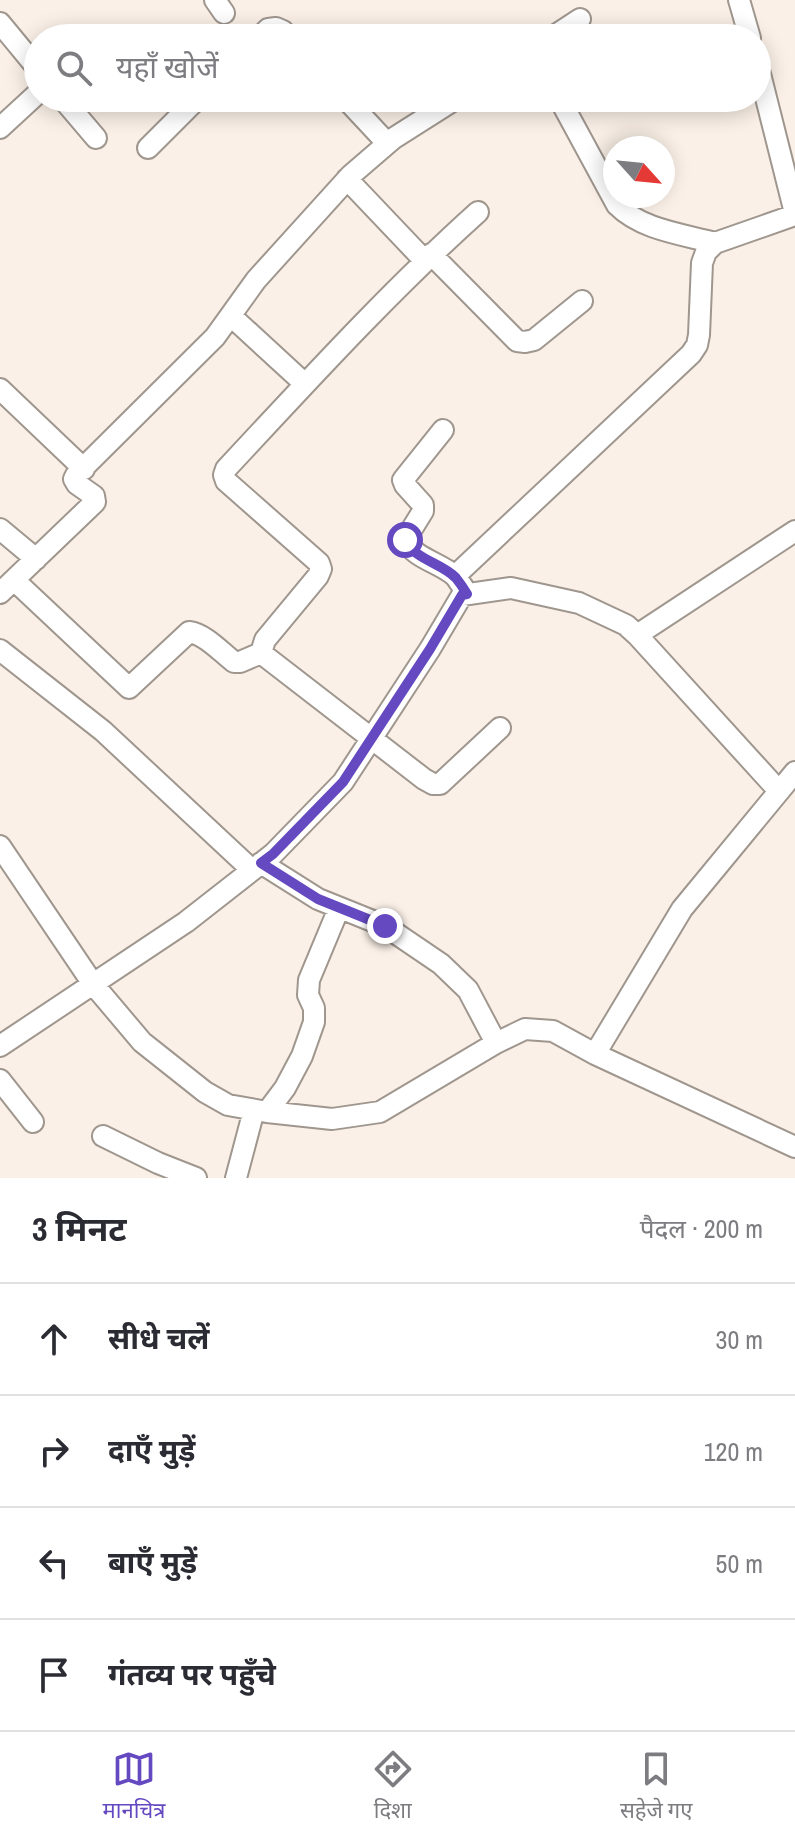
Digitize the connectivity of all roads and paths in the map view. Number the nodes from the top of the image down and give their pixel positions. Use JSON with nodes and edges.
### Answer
{"nodes":[{"id":1,"x":739,"y":0,"type":"edge"},
{"id":2,"x":580,"y":19,"type":"dead end"},
{"id":3,"x":0,"y":23,"type":"edge"},
{"id":4,"x":572,"y":24,"type":"edge"},
{"id":5,"x":746,"y":24,"type":"edge"},
{"id":6,"x":24,"y":52,"type":"edge"},
{"id":7,"x":24,"y":106,"type":"edge"},
{"id":8,"x":74,"y":112,"type":"edge"},
{"id":9,"x":184,"y":112,"type":"edge"},
{"id":10,"x":358,"y":112,"type":"edge"},
{"id":11,"x":435,"y":112,"type":"edge"},
{"id":12,"x":567,"y":112,"type":"edge"},
{"id":13,"x":770,"y":112,"type":"edge"},
{"id":14,"x":0,"y":128,"type":"edge"},
{"id":15,"x":96,"y":138,"type":"dead end"},
{"id":16,"x":387,"y":143,"type":"junction"},
{"id":17,"x":148,"y":148,"type":"dead end"},
{"id":18,"x":347,"y":179,"type":"junction"},
{"id":19,"x":478,"y":212,"type":"dead end"},
{"id":20,"x":795,"y":214,"type":"edge"},
{"id":21,"x":715,"y":243,"type":"junction"},
{"id":22,"x":428,"y":257,"type":"junction"},
{"id":23,"x":582,"y":301,"type":"dead end"},
{"id":24,"x":231,"y":316,"type":"junction"},
{"id":25,"x":305,"y":384,"type":"junction"},
{"id":26,"x":0,"y":389,"type":"edge"},
{"id":27,"x":443,"y":430,"type":"dead end"},
{"id":28,"x":84,"y":469,"type":"junction"},
{"id":29,"x":0,"y":529,"type":"edge"},
{"id":30,"x":795,"y":531,"type":"edge"},
{"id":31,"x":36,"y":559,"type":"junction"},
{"id":32,"x":455,"y":576,"type":"junction"},
{"id":33,"x":7,"y":587,"type":"edge"},
{"id":34,"x":467,"y":594,"type":"junction"},
{"id":35,"x":637,"y":635,"type":"junction"},
{"id":36,"x":0,"y":650,"type":"edge"},
{"id":37,"x":261,"y":653,"type":"junction"},
{"id":38,"x":500,"y":728,"type":"dead end"},
{"id":39,"x":371,"y":739,"type":"junction"},
{"id":40,"x":795,"y":772,"type":"edge"},
{"id":41,"x":779,"y":791,"type":"junction"},
{"id":42,"x":0,"y":846,"type":"edge"},
{"id":43,"x":257,"y":866,"type":"junction"},
{"id":44,"x":339,"y":908,"type":"junction"},
{"id":45,"x":93,"y":984,"type":"junction"},
{"id":46,"x":496,"y":1043,"type":"junction"},
{"id":47,"x":0,"y":1046,"type":"edge"},
{"id":48,"x":595,"y":1054,"type":"junction"},
{"id":49,"x":0,"y":1080,"type":"edge"},
{"id":50,"x":261,"y":1111,"type":"junction"},
{"id":51,"x":33,"y":1122,"type":"dead end"},
{"id":52,"x":103,"y":1136,"type":"dead end"},
{"id":53,"x":795,"y":1147,"type":"edge"},
{"id":54,"x":196,"y":1178,"type":"edge"},
{"id":55,"x":236,"y":1178,"type":"edge"}],
"edges":[{"from":1,"to":5,"type":"street"},
{"from":2,"to":4,"type":"street"},
{"from":3,"to":6,"type":"street"},
{"from":7,"to":14,"type":"street"},
{"from":8,"to":15,"type":"street"},
{"from":9,"to":17,"type":"street"},
{"from":10,"to":16,"type":"street"},
{"from":11,"to":16,"type":"street"},
{"from":12,"to":21,"type":"street"},
{"from":13,"to":20,"type":"street"},
{"from":16,"to":18,"type":"street"},
{"from":18,"to":22,"type":"street"},
{"from":18,"to":24,"type":"street"},
{"from":19,"to":22,"type":"street"},
{"from":20,"to":21,"type":"street"},
{"from":21,"to":32,"type":"street"},
{"from":22,"to":23,"type":"street"},
{"from":22,"to":25,"type":"street"},
{"from":24,"to":25,"type":"street"},
{"from":24,"to":28,"type":"street"},
{"from":25,"to":37,"type":"street"},
{"from":26,"to":28,"type":"street"},
{"from":27,"to":32,"type":"street"},
{"from":28,"to":31,"type":"street"},
{"from":29,"to":31,"type":"street"},
{"from":30,"to":35,"type":"street"},
{"from":31,"to":33,"type":"street"},
{"from":32,"to":34,"type":"street"},
{"from":33,"to":37,"type":"street"},
{"from":34,"to":35,"type":"street"},
{"from":34,"to":39,"type":"street"},
{"from":35,"to":41,"type":"street"},
{"from":36,"to":43,"type":"street"},
{"from":37,"to":39,"type":"street"},
{"from":38,"to":39,"type":"street"},
{"from":39,"to":43,"type":"street"},
{"from":40,"to":41,"type":"street"},
{"from":41,"to":48,"type":"street"},
{"from":42,"to":45,"type":"street"},
{"from":43,"to":44,"type":"street"},
{"from":43,"to":45,"type":"street"},
{"from":44,"to":46,"type":"street"},
{"from":44,"to":50,"type":"street"},
{"from":45,"to":47,"type":"street"},
{"from":45,"to":50,"type":"street"},
{"from":46,"to":48,"type":"street"},
{"from":46,"to":50,"type":"street"},
{"from":48,"to":53,"type":"street"},
{"from":49,"to":51,"type":"street"},
{"from":50,"to":55,"type":"street"},
{"from":52,"to":54,"type":"street"}]}
